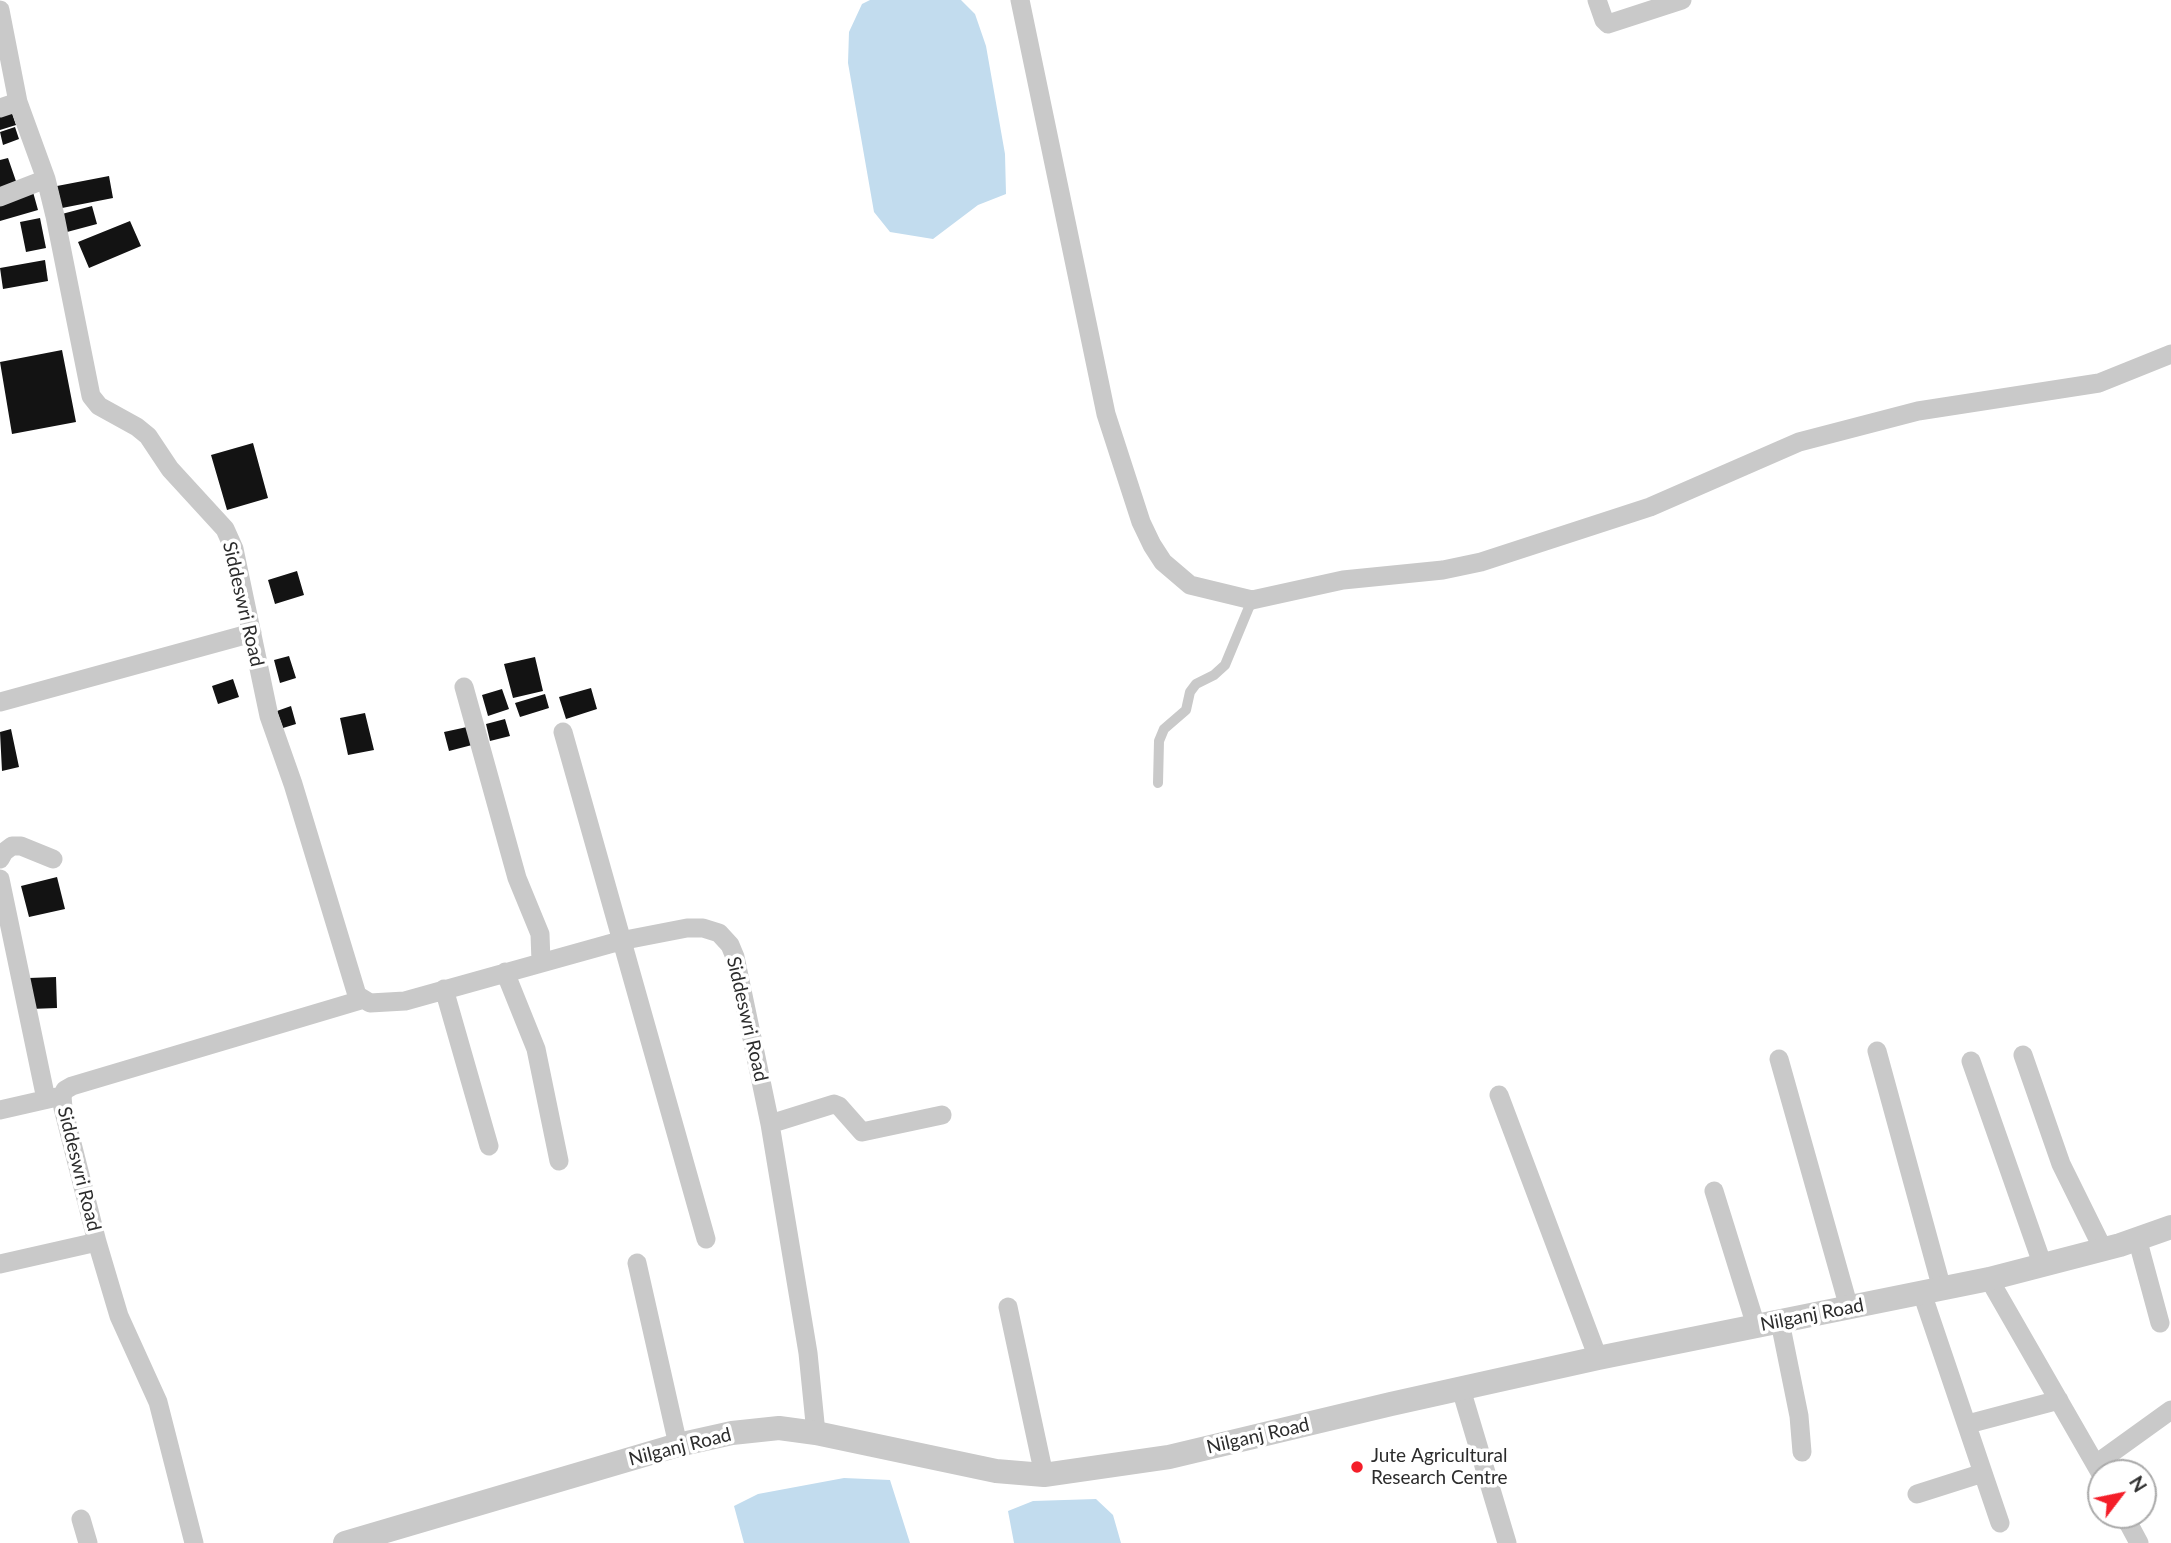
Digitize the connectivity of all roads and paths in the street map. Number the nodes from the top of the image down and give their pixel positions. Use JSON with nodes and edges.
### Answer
{"nodes":[{"id":1,"x":1020,"y":0,"type":"edge"},
{"id":2,"x":1597,"y":0,"type":"edge"},
{"id":3,"x":1682,"y":0,"type":"edge"},
{"id":4,"x":0,"y":10,"type":"edge"},
{"id":5,"x":9,"y":105,"type":"edge"},
{"id":6,"x":46,"y":179,"type":"junction"},
{"id":7,"x":0,"y":197,"type":"edge"},
{"id":8,"x":2171,"y":354,"type":"edge"},
{"id":9,"x":1252,"y":600,"type":"junction"},
{"id":10,"x":252,"y":633,"type":"junction"},
{"id":11,"x":464,"y":687,"type":"dead end"},
{"id":12,"x":0,"y":702,"type":"edge"},
{"id":13,"x":563,"y":732,"type":"dead end"},
{"id":14,"x":1158,"y":783,"type":"dead end"},
{"id":15,"x":0,"y":859,"type":"edge"},
{"id":16,"x":53,"y":859,"type":"dead end"},
{"id":17,"x":0,"y":879,"type":"edge"},
{"id":18,"x":620,"y":941,"type":"junction"},
{"id":19,"x":541,"y":962,"type":"junction"},
{"id":20,"x":505,"y":972,"type":"junction"},
{"id":21,"x":444,"y":989,"type":"junction"},
{"id":22,"x":361,"y":1000,"type":"junction"},
{"id":23,"x":1878,"y":1051,"type":"dead end"},
{"id":24,"x":2023,"y":1055,"type":"dead end"},
{"id":25,"x":1779,"y":1059,"type":"dead end"},
{"id":26,"x":1971,"y":1061,"type":"dead end"},
{"id":27,"x":1499,"y":1095,"type":"dead end"},
{"id":28,"x":54,"y":1098,"type":"junction"},
{"id":29,"x":0,"y":1109,"type":"edge"},
{"id":30,"x":942,"y":1115,"type":"dead end"},
{"id":31,"x":770,"y":1124,"type":"junction"},
{"id":32,"x":489,"y":1146,"type":"dead end"},
{"id":33,"x":559,"y":1161,"type":"dead end"},
{"id":34,"x":1714,"y":1191,"type":"dead end"},
{"id":35,"x":2171,"y":1227,"type":"edge"},
{"id":36,"x":2137,"y":1238,"type":"junction"},
{"id":37,"x":706,"y":1239,"type":"dead end"},
{"id":38,"x":97,"y":1242,"type":"junction"},
{"id":39,"x":2103,"y":1249,"type":"junction"},
{"id":40,"x":637,"y":1262,"type":"dead end"},
{"id":41,"x":0,"y":1264,"type":"edge"},
{"id":42,"x":2043,"y":1266,"type":"junction"},
{"id":43,"x":1989,"y":1279,"type":"junction"},
{"id":44,"x":1932,"y":1291,"type":"junction"},
{"id":45,"x":1008,"y":1307,"type":"dead end"},
{"id":46,"x":1849,"y":1308,"type":"junction"},
{"id":47,"x":2160,"y":1323,"type":"dead end"},
{"id":48,"x":1768,"y":1324,"type":"junction"},
{"id":49,"x":1598,"y":1358,"type":"junction"},
{"id":50,"x":1461,"y":1389,"type":"junction"},
{"id":51,"x":2059,"y":1400,"type":"junction"},
{"id":52,"x":2171,"y":1410,"type":"edge"},
{"id":53,"x":1968,"y":1424,"type":"junction"},
{"id":54,"x":816,"y":1433,"type":"junction"},
{"id":55,"x":678,"y":1445,"type":"junction"},
{"id":56,"x":1802,"y":1452,"type":"dead end"},
{"id":57,"x":2092,"y":1459,"type":"edge"},
{"id":58,"x":2110,"y":1459,"type":"edge"},
{"id":59,"x":1983,"y":1473,"type":"junction"},
{"id":60,"x":1044,"y":1475,"type":"junction"},
{"id":61,"x":1917,"y":1494,"type":"dead end"},
{"id":62,"x":81,"y":1519,"type":"dead end"},
{"id":63,"x":2000,"y":1523,"type":"dead end"},
{"id":64,"x":88,"y":1543,"type":"edge"},
{"id":65,"x":194,"y":1543,"type":"edge"},
{"id":66,"x":345,"y":1543,"type":"edge"},
{"id":67,"x":1507,"y":1543,"type":"edge"}],
"edges":[{"from":1,"to":9,"type":"street"},
{"from":2,"to":3,"type":"street"},
{"from":4,"to":5,"type":"street","name":"Siddeswri Road"},
{"from":5,"to":6,"type":"street","name":"Siddeswri Road"},
{"from":6,"to":7,"type":"street"},
{"from":6,"to":10,"type":"street","name":"Siddeswri Road"},
{"from":8,"to":9,"type":"street"},
{"from":9,"to":14,"type":"lane"},
{"from":10,"to":12,"type":"street"},
{"from":10,"to":22,"type":"street","name":"Siddeswri Road"},
{"from":11,"to":19,"type":"street"},
{"from":13,"to":18,"type":"street"},
{"from":15,"to":16,"type":"street"},
{"from":17,"to":28,"type":"street"},
{"from":18,"to":19,"type":"street","name":"Siddeswri Road"},
{"from":18,"to":31,"type":"street","name":"Siddeswri Road"},
{"from":18,"to":37,"type":"street"},
{"from":19,"to":20,"type":"street","name":"Siddeswri Road"},
{"from":20,"to":21,"type":"street","name":"Siddeswri Road"},
{"from":20,"to":33,"type":"street"},
{"from":21,"to":22,"type":"street","name":"Siddeswri Road"},
{"from":21,"to":32,"type":"street"},
{"from":22,"to":28,"type":"street","name":"Siddeswri Road"},
{"from":23,"to":44,"type":"street"},
{"from":24,"to":39,"type":"street"},
{"from":25,"to":46,"type":"street"},
{"from":26,"to":42,"type":"street"},
{"from":27,"to":49,"type":"street"},
{"from":28,"to":29,"type":"street"},
{"from":28,"to":38,"type":"street","name":"Siddeswri Road"},
{"from":30,"to":31,"type":"street"},
{"from":31,"to":54,"type":"street","name":"Siddeswri Road"},
{"from":34,"to":48,"type":"street"},
{"from":35,"to":36,"type":"street","name":"Nilganj Road"},
{"from":36,"to":39,"type":"street","name":"Nilganj Road"},
{"from":36,"to":47,"type":"street"},
{"from":38,"to":41,"type":"street"},
{"from":38,"to":65,"type":"street","name":"Siddeswri Road"},
{"from":39,"to":42,"type":"street","name":"Nilganj Road"},
{"from":40,"to":55,"type":"street"},
{"from":42,"to":43,"type":"street","name":"Nilganj Road"},
{"from":43,"to":44,"type":"street","name":"Nilganj Road"},
{"from":43,"to":51,"type":"street"},
{"from":44,"to":46,"type":"street","name":"Nilganj Road"},
{"from":44,"to":53,"type":"street"},
{"from":45,"to":60,"type":"street"},
{"from":46,"to":48,"type":"street","name":"Nilganj Road"},
{"from":48,"to":49,"type":"street","name":"Nilganj Road"},
{"from":48,"to":56,"type":"street"},
{"from":49,"to":50,"type":"street","name":"Nilganj Road"},
{"from":50,"to":60,"type":"street","name":"Nilganj Road"},
{"from":50,"to":67,"type":"street"},
{"from":51,"to":53,"type":"street"},
{"from":51,"to":57,"type":"street"},
{"from":52,"to":58,"type":"street"},
{"from":53,"to":59,"type":"street"},
{"from":54,"to":55,"type":"street","name":"Nilganj Road"},
{"from":54,"to":60,"type":"street","name":"Nilganj Road"},
{"from":55,"to":66,"type":"street","name":"Nilganj Road"},
{"from":59,"to":61,"type":"street"},
{"from":59,"to":63,"type":"street"},
{"from":62,"to":64,"type":"street"}]}
